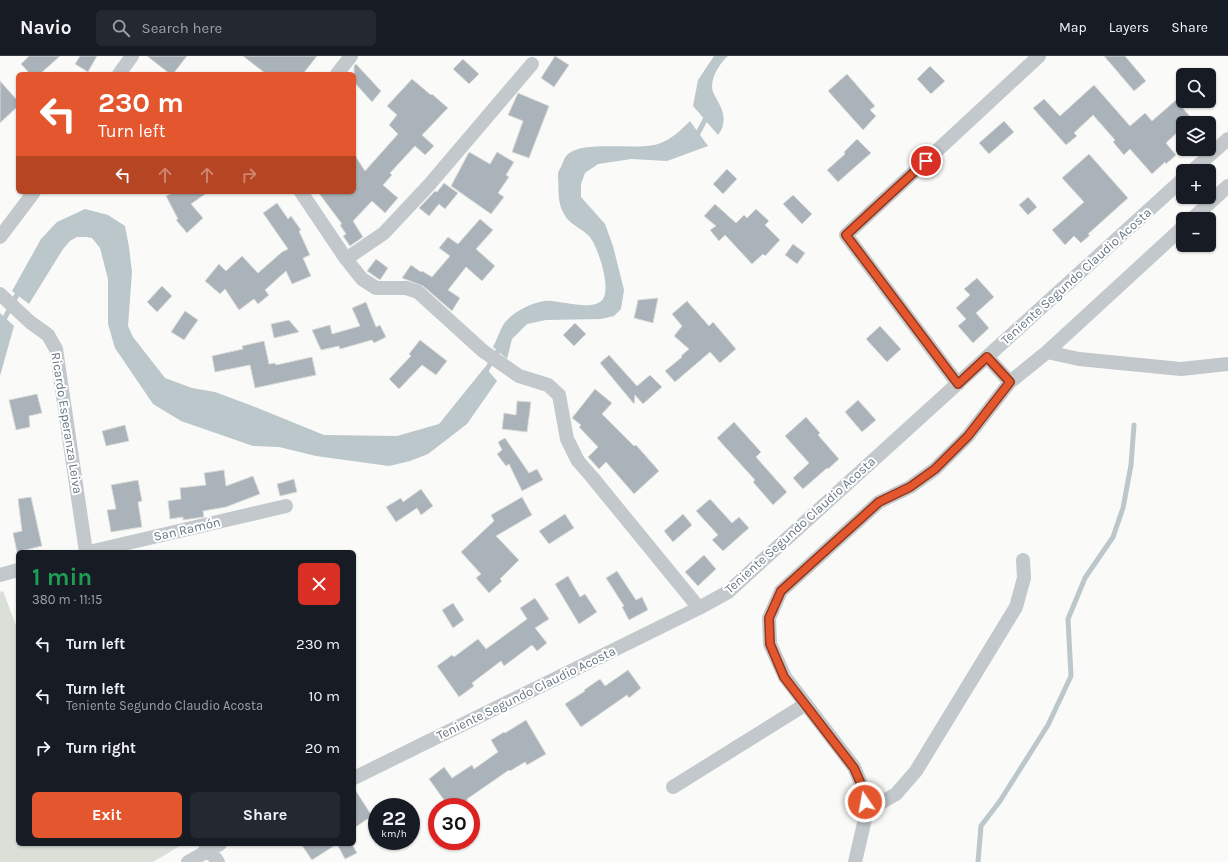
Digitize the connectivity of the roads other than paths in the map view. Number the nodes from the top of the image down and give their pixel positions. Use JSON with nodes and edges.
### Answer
{"nodes":[{"id":1,"x":132,"y":56,"type":"edge"},
{"id":2,"x":351,"y":56,"type":"edge"},
{"id":3,"x":1040,"y":56,"type":"edge"},
{"id":4,"x":532,"y":64,"type":"dead end"},
{"id":5,"x":120,"y":72,"type":"edge"},
{"id":6,"x":339,"y":72,"type":"edge"},
{"id":7,"x":1228,"y":139,"type":"edge"},
{"id":8,"x":1200,"y":164,"type":"edge"},
{"id":9,"x":1176,"y":185,"type":"edge"},
{"id":10,"x":1228,"y":186,"type":"edge"},
{"id":11,"x":32,"y":194,"type":"edge"},
{"id":12,"x":302,"y":194,"type":"edge"},
{"id":13,"x":1200,"y":212,"type":"edge"},
{"id":14,"x":1176,"y":233,"type":"edge"},
{"id":15,"x":0,"y":237,"type":"edge"},
{"id":16,"x":346,"y":259,"type":"junction"},
{"id":17,"x":2,"y":296,"type":"edge"},
{"id":18,"x":1047,"y":352,"type":"junction"},
{"id":19,"x":987,"y":357,"type":"junction"},
{"id":20,"x":1228,"y":364,"type":"edge"},
{"id":21,"x":1010,"y":382,"type":"junction"},
{"id":22,"x":958,"y":384,"type":"junction"},
{"id":23,"x":286,"y":506,"type":"dead end"},
{"id":24,"x":88,"y":550,"type":"edge"},
{"id":25,"x":97,"y":550,"type":"edge"},
{"id":26,"x":1023,"y":560,"type":"dead end"},
{"id":27,"x":16,"y":571,"type":"edge"},
{"id":28,"x":0,"y":575,"type":"edge"},
{"id":29,"x":699,"y":608,"type":"junction"},
{"id":30,"x":806,"y":704,"type":"junction"},
{"id":31,"x":356,"y":777,"type":"edge"},
{"id":32,"x":673,"y":787,"type":"dead end"},
{"id":33,"x":865,"y":812,"type":"junction"},
{"id":34,"x":211,"y":846,"type":"edge"},
{"id":35,"x":188,"y":862,"type":"edge"},
{"id":36,"x":218,"y":862,"type":"edge"},
{"id":37,"x":855,"y":862,"type":"edge"}],
"edges":[{"from":1,"to":5,"type":"street"},
{"from":2,"to":6,"type":"street"},
{"from":3,"to":22,"type":"street"},
{"from":4,"to":16,"type":"street"},
{"from":7,"to":8,"type":"street"},
{"from":9,"to":19,"type":"street","name":"Teniente Segundo Claudio Acosta"},
{"from":10,"to":13,"type":"street"},
{"from":11,"to":15,"type":"street"},
{"from":12,"to":16,"type":"street"},
{"from":14,"to":18,"type":"street"},
{"from":16,"to":29,"type":"street"},
{"from":17,"to":24,"type":"street","name":"Ricardo Esperanza Leiva"},
{"from":18,"to":20,"type":"street"},
{"from":18,"to":21,"type":"street"},
{"from":19,"to":21,"type":"street"},
{"from":19,"to":22,"type":"street","name":"Teniente Segundo Claudio Acosta"},
{"from":21,"to":30,"type":"street"},
{"from":22,"to":29,"type":"street","name":"Teniente Segundo Claudio Acosta"},
{"from":23,"to":25,"type":"street","name":"San Ramón"},
{"from":26,"to":33,"type":"street"},
{"from":27,"to":28,"type":"street"},
{"from":29,"to":31,"type":"street","name":"Teniente Segundo Claudio Acosta"},
{"from":30,"to":32,"type":"street"},
{"from":30,"to":33,"type":"street"},
{"from":33,"to":37,"type":"street"},
{"from":34,"to":35,"type":"street"},
{"from":34,"to":36,"type":"street"}]}
